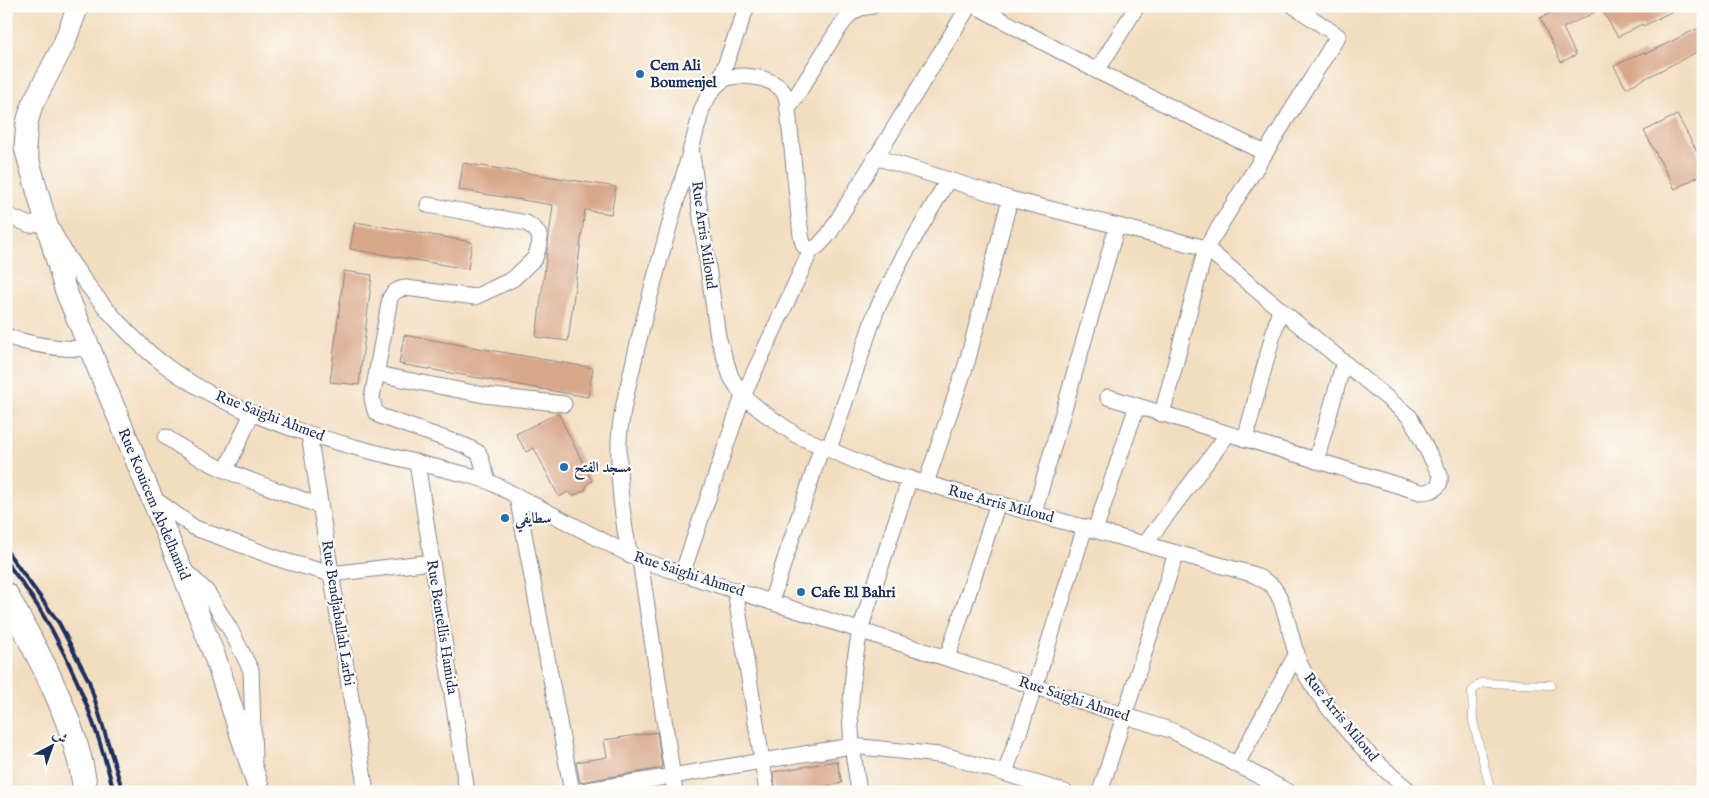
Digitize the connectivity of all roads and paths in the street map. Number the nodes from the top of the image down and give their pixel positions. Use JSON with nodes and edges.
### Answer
{"nodes":[{"id":1,"x":78,"y":6,"type":"edge"},
{"id":2,"x":747,"y":6,"type":"edge"},
{"id":3,"x":872,"y":6,"type":"edge"},
{"id":4,"x":969,"y":6,"type":"edge"},
{"id":5,"x":976,"y":6,"type":"edge"},
{"id":6,"x":1137,"y":6,"type":"edge"},
{"id":7,"x":1294,"y":6,"type":"edge"},
{"id":8,"x":1097,"y":71,"type":"junction"},
{"id":9,"x":719,"y":82,"type":"junction"},
{"id":10,"x":788,"y":109,"type":"junction"},
{"id":11,"x":691,"y":148,"type":"junction"},
{"id":12,"x":1265,"y":154,"type":"junction"},
{"id":13,"x":875,"y":157,"type":"junction"},
{"id":14,"x":948,"y":180,"type":"junction"},
{"id":15,"x":1010,"y":199,"type":"junction"},
{"id":16,"x":428,"y":205,"type":"dead end"},
{"id":17,"x":6,"y":215,"type":"edge"},
{"id":18,"x":44,"y":217,"type":"junction"},
{"id":19,"x":1117,"y":226,"type":"junction"},
{"id":20,"x":1206,"y":248,"type":"junction"},
{"id":21,"x":811,"y":250,"type":"junction"},
{"id":22,"x":1280,"y":309,"type":"junction"},
{"id":23,"x":6,"y":336,"type":"edge"},
{"id":24,"x":90,"y":349,"type":"junction"},
{"id":25,"x":1344,"y":362,"type":"junction"},
{"id":26,"x":377,"y":374,"type":"junction"},
{"id":27,"x":743,"y":396,"type":"junction"},
{"id":28,"x":1108,"y":397,"type":"dead end"},
{"id":29,"x":564,"y":404,"type":"dead end"},
{"id":30,"x":1137,"y":406,"type":"junction"},
{"id":31,"x":252,"y":413,"type":"junction"},
{"id":32,"x":1162,"y":414,"type":"junction"},
{"id":33,"x":309,"y":434,"type":"junction"},
{"id":34,"x":1228,"y":434,"type":"junction"},
{"id":35,"x":166,"y":437,"type":"dead end"},
{"id":36,"x":1245,"y":439,"type":"junction"},
{"id":37,"x":826,"y":448,"type":"junction"},
{"id":38,"x":1316,"y":461,"type":"junction"},
{"id":39,"x":417,"y":462,"type":"junction"},
{"id":40,"x":226,"y":470,"type":"junction"},
{"id":41,"x":910,"y":478,"type":"junction"},
{"id":42,"x":488,"y":481,"type":"junction"},
{"id":43,"x":926,"y":483,"type":"junction"},
{"id":44,"x":517,"y":496,"type":"junction"},
{"id":45,"x":153,"y":498,"type":"junction"},
{"id":46,"x":998,"y":503,"type":"junction"},
{"id":47,"x":320,"y":506,"type":"junction"},
{"id":48,"x":1034,"y":513,"type":"junction"},
{"id":49,"x":1090,"y":528,"type":"junction"},
{"id":50,"x":1145,"y":544,"type":"junction"},
{"id":51,"x":1176,"y":552,"type":"junction"},
{"id":52,"x":635,"y":558,"type":"junction"},
{"id":53,"x":432,"y":562,"type":"junction"},
{"id":54,"x":180,"y":566,"type":"junction"},
{"id":55,"x":331,"y":574,"type":"junction"},
{"id":56,"x":682,"y":574,"type":"junction"},
{"id":57,"x":735,"y":590,"type":"junction"},
{"id":58,"x":6,"y":595,"type":"edge"},
{"id":59,"x":771,"y":602,"type":"junction"},
{"id":60,"x":860,"y":630,"type":"junction"},
{"id":61,"x":1297,"y":654,"type":"junction"},
{"id":62,"x":947,"y":658,"type":"junction"},
{"id":63,"x":1551,"y":685,"type":"dead end"},
{"id":64,"x":1035,"y":686,"type":"junction"},
{"id":65,"x":1124,"y":715,"type":"junction"},
{"id":66,"x":852,"y":746,"type":"junction"},
{"id":67,"x":762,"y":762,"type":"junction"},
{"id":68,"x":1237,"y":764,"type":"junction"},
{"id":69,"x":1005,"y":773,"type":"junction"},
{"id":70,"x":673,"y":775,"type":"junction"},
{"id":71,"x":258,"y":784,"type":"edge"},
{"id":72,"x":85,"y":792,"type":"edge"},
{"id":73,"x":366,"y":792,"type":"edge"},
{"id":74,"x":467,"y":792,"type":"edge"},
{"id":75,"x":572,"y":792,"type":"edge"},
{"id":76,"x":576,"y":792,"type":"edge"},
{"id":77,"x":675,"y":792,"type":"edge"},
{"id":78,"x":767,"y":792,"type":"edge"},
{"id":79,"x":858,"y":792,"type":"edge"},
{"id":80,"x":1065,"y":792,"type":"edge"},
{"id":81,"x":1100,"y":792,"type":"edge"},
{"id":82,"x":1289,"y":792,"type":"edge"},
{"id":83,"x":1411,"y":792,"type":"edge"},
{"id":84,"x":1491,"y":792,"type":"edge"}],
"edges":[{"from":1,"to":18,"type":"street","name":"Rue Kouicem Abdelhamid"},
{"from":2,"to":9,"type":"street"},
{"from":3,"to":10,"type":"street"},
{"from":4,"to":13,"type":"street"},
{"from":5,"to":8,"type":"street"},
{"from":6,"to":8,"type":"street"},
{"from":7,"to":12,"type":"street"},
{"from":8,"to":12,"type":"street"},
{"from":9,"to":10,"type":"street"},
{"from":9,"to":11,"type":"street"},
{"from":10,"to":21,"type":"street"},
{"from":11,"to":27,"type":"street","name":"Rue Arris Miloud"},
{"from":11,"to":52,"type":"street"},
{"from":12,"to":20,"type":"street"},
{"from":13,"to":14,"type":"street"},
{"from":13,"to":21,"type":"street"},
{"from":14,"to":15,"type":"street"},
{"from":14,"to":37,"type":"street"},
{"from":15,"to":19,"type":"street"},
{"from":15,"to":43,"type":"street"},
{"from":16,"to":26,"type":"street"},
{"from":17,"to":18,"type":"street"},
{"from":18,"to":24,"type":"street","name":"Rue Kouicem Abdelhamid"},
{"from":18,"to":31,"type":"street","name":"Rue Saighi Ahmed"},
{"from":19,"to":20,"type":"street"},
{"from":19,"to":48,"type":"street"},
{"from":20,"to":22,"type":"street"},
{"from":20,"to":32,"type":"street"},
{"from":21,"to":27,"type":"street"},
{"from":22,"to":25,"type":"street"},
{"from":22,"to":36,"type":"street"},
{"from":23,"to":24,"type":"street"},
{"from":24,"to":45,"type":"street","name":"Rue Kouicem Abdelhamid"},
{"from":25,"to":38,"type":"street"},
{"from":25,"to":38,"type":"street"},
{"from":26,"to":29,"type":"street"},
{"from":26,"to":42,"type":"street"},
{"from":27,"to":37,"type":"street","name":"Rue Arris Miloud"},
{"from":27,"to":56,"type":"street"},
{"from":28,"to":30,"type":"street"},
{"from":30,"to":32,"type":"street"},
{"from":30,"to":49,"type":"street"},
{"from":31,"to":33,"type":"street","name":"Rue Saighi Ahmed"},
{"from":31,"to":40,"type":"street"},
{"from":32,"to":34,"type":"street"},
{"from":33,"to":39,"type":"street","name":"Rue Saighi Ahmed"},
{"from":33,"to":47,"type":"street","name":"Rue Bendjaballah Larbi"},
{"from":34,"to":36,"type":"street"},
{"from":34,"to":50,"type":"street"},
{"from":35,"to":40,"type":"street"},
{"from":36,"to":38,"type":"street"},
{"from":37,"to":41,"type":"street","name":"Rue Arris Miloud"},
{"from":37,"to":59,"type":"street"},
{"from":39,"to":42,"type":"street","name":"Rue Saighi Ahmed"},
{"from":39,"to":53,"type":"street","name":"Rue Bentellis Hamida"},
{"from":40,"to":47,"type":"street"},
{"from":41,"to":43,"type":"street","name":"Rue Arris Miloud"},
{"from":41,"to":60,"type":"street"},
{"from":42,"to":44,"type":"street","name":"Rue Saighi Ahmed"},
{"from":43,"to":46,"type":"street","name":"Rue Arris Miloud"},
{"from":44,"to":52,"type":"street","name":"Rue Saighi Ahmed"},
{"from":44,"to":75,"type":"street"},
{"from":45,"to":54,"type":"street","name":"Rue Kouicem Abdelhamid"},
{"from":45,"to":55,"type":"street"},
{"from":46,"to":48,"type":"street","name":"Rue Arris Miloud"},
{"from":46,"to":62,"type":"street"},
{"from":47,"to":55,"type":"street","name":"Rue Bendjaballah Larbi"},
{"from":48,"to":49,"type":"street","name":"Rue Arris Miloud"},
{"from":49,"to":50,"type":"street","name":"Rue Arris Miloud"},
{"from":49,"to":64,"type":"street"},
{"from":50,"to":51,"type":"street","name":"Rue Arris Miloud"},
{"from":51,"to":61,"type":"street","name":"Rue Arris Miloud"},
{"from":51,"to":65,"type":"street"},
{"from":52,"to":56,"type":"street","name":"Rue Saighi Ahmed"},
{"from":52,"to":70,"type":"street"},
{"from":53,"to":55,"type":"street"},
{"from":53,"to":74,"type":"street","name":"Rue Bentellis Hamida"},
{"from":54,"to":71,"type":"street","name":"Rue Kouicem Abdelhamid"},
{"from":54,"to":71,"type":"street"},
{"from":55,"to":73,"type":"street","name":"Rue Bendjaballah Larbi"},
{"from":56,"to":57,"type":"street","name":"Rue Saighi Ahmed"},
{"from":57,"to":59,"type":"street","name":"Rue Saighi Ahmed"},
{"from":57,"to":67,"type":"street"},
{"from":58,"to":72,"type":"main road"},
{"from":59,"to":60,"type":"street","name":"Rue Saighi Ahmed"},
{"from":60,"to":62,"type":"street","name":"Rue Saighi Ahmed"},
{"from":60,"to":66,"type":"street"},
{"from":61,"to":68,"type":"street"},
{"from":61,"to":83,"type":"street","name":"Rue Arris Miloud"},
{"from":62,"to":64,"type":"street","name":"Rue Saighi Ahmed"},
{"from":63,"to":84,"type":"lane"},
{"from":64,"to":65,"type":"street","name":"Rue Saighi Ahmed"},
{"from":64,"to":69,"type":"street"},
{"from":65,"to":68,"type":"street","name":"Rue Saighi Ahmed"},
{"from":65,"to":81,"type":"street"},
{"from":66,"to":67,"type":"street"},
{"from":66,"to":69,"type":"street"},
{"from":66,"to":79,"type":"street"},
{"from":67,"to":70,"type":"street"},
{"from":67,"to":78,"type":"street"},
{"from":68,"to":82,"type":"street","name":"Rue Saighi Ahmed"},
{"from":69,"to":80,"type":"street"},
{"from":70,"to":76,"type":"street"},
{"from":70,"to":77,"type":"street"}]}
